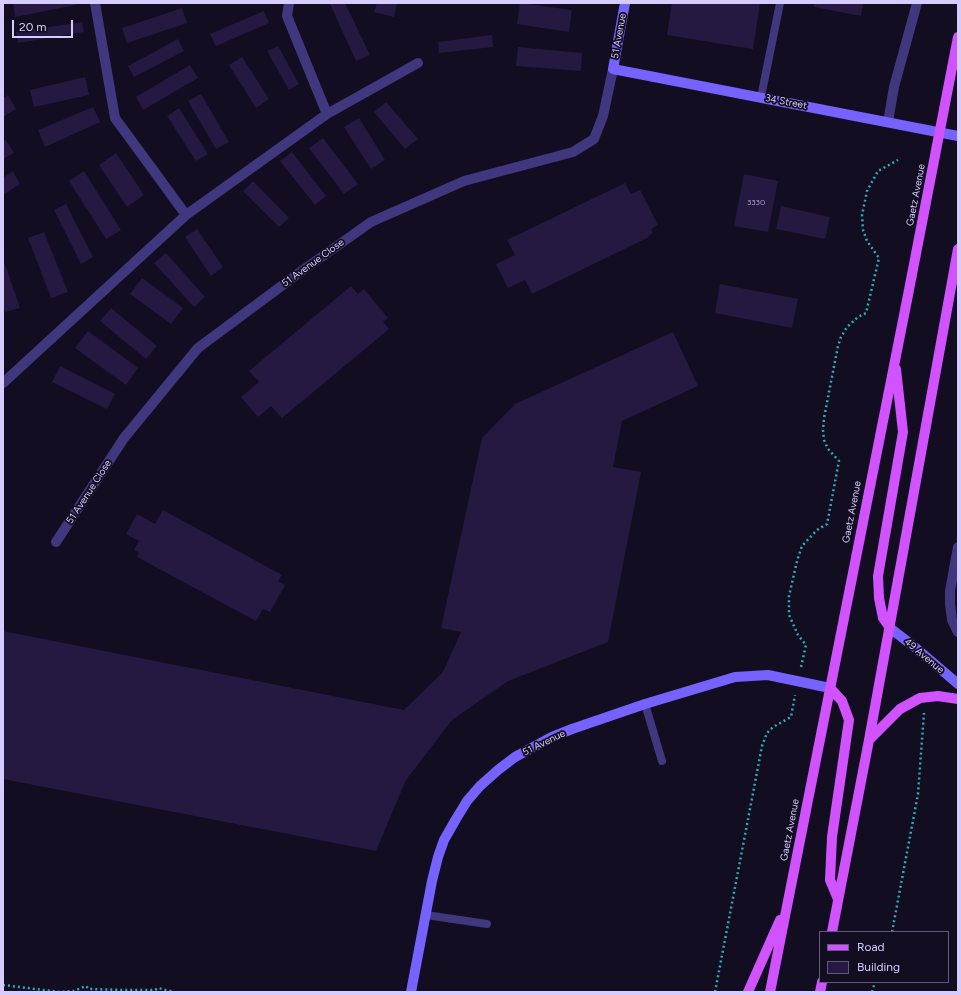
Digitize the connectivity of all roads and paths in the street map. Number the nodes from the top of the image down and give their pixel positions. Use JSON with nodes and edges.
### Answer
{"nodes":[{"id":1,"x":95,"y":3,"type":"edge"},
{"id":2,"x":289,"y":3,"type":"edge"},
{"id":3,"x":625,"y":3,"type":"edge"},
{"id":4,"x":780,"y":3,"type":"edge"},
{"id":5,"x":917,"y":3,"type":"edge"},
{"id":6,"x":958,"y":37,"type":"edge"},
{"id":7,"x":418,"y":63,"type":"dead end"},
{"id":8,"x":613,"y":68,"type":"junction"},
{"id":9,"x":761,"y":97,"type":"junction"},
{"id":10,"x":328,"y":114,"type":"junction"},
{"id":11,"x":888,"y":122,"type":"junction"},
{"id":12,"x":940,"y":132,"type":"junction"},
{"id":13,"x":958,"y":136,"type":"edge"},
{"id":14,"x":898,"y":160,"type":"dead end"},
{"id":15,"x":186,"y":215,"type":"junction"},
{"id":16,"x":958,"y":249,"type":"edge"},
{"id":17,"x":895,"y":359,"type":"junction"},
{"id":18,"x":3,"y":383,"type":"edge"},
{"id":19,"x":56,"y":542,"type":"dead end"},
{"id":20,"x":958,"y":547,"type":"edge"},
{"id":21,"x":890,"y":628,"type":"junction"},
{"id":22,"x":958,"y":632,"type":"edge"},
{"id":23,"x":798,"y":681,"type":"junction"},
{"id":24,"x":958,"y":684,"type":"edge"},
{"id":25,"x":830,"y":688,"type":"junction"},
{"id":26,"x":958,"y":699,"type":"edge"},
{"id":27,"x":645,"y":704,"type":"junction"},
{"id":28,"x":924,"y":708,"type":"dead end"},
{"id":29,"x":869,"y":740,"type":"junction"},
{"id":30,"x":662,"y":761,"type":"dead end"},
{"id":31,"x":838,"y":899,"type":"junction"},
{"id":32,"x":788,"y":902,"type":"junction"},
{"id":33,"x":426,"y":915,"type":"junction"},
{"id":34,"x":487,"y":924,"type":"dead end"},
{"id":35,"x":832,"y":931,"type":"edge"},
{"id":36,"x":892,"y":931,"type":"edge"},
{"id":37,"x":3,"y":985,"type":"edge"},
{"id":38,"x":174,"y":992,"type":"edge"},
{"id":39,"x":411,"y":992,"type":"edge"},
{"id":40,"x":715,"y":992,"type":"edge"},
{"id":41,"x":748,"y":992,"type":"edge"},
{"id":42,"x":770,"y":992,"type":"edge"}],
"edges":[{"from":1,"to":15,"type":"street"},
{"from":2,"to":10,"type":"street"},
{"from":3,"to":8,"type":"street","name":"51 Avenue"},
{"from":4,"to":9,"type":"lane"},
{"from":5,"to":11,"type":"street"},
{"from":6,"to":12,"type":"main road","name":"Gaetz Avenue"},
{"from":7,"to":10,"type":"street"},
{"from":8,"to":9,"type":"street","name":"34 Street"},
{"from":8,"to":19,"type":"street","name":"51 Avenue Close"},
{"from":9,"to":11,"type":"street","name":"34 Street"},
{"from":10,"to":15,"type":"street"},
{"from":11,"to":12,"type":"street","name":"34 Street"},
{"from":12,"to":13,"type":"street","name":"34 Street"},
{"from":12,"to":17,"type":"main road","name":"Gaetz Avenue"},
{"from":14,"to":23,"type":"path"},
{"from":15,"to":18,"type":"street"},
{"from":16,"to":21,"type":"main road"},
{"from":17,"to":21,"type":"main road"},
{"from":17,"to":25,"type":"main road","name":"Gaetz Avenue"},
{"from":20,"to":22,"type":"street"},
{"from":21,"to":24,"type":"street","name":"49 Avenue"},
{"from":21,"to":29,"type":"main road"},
{"from":23,"to":25,"type":"street","name":"51 Avenue"},
{"from":23,"to":27,"type":"street","name":"51 Avenue"},
{"from":23,"to":40,"type":"path"},
{"from":25,"to":31,"type":"main road"},
{"from":25,"to":32,"type":"main road","name":"Gaetz Avenue"},
{"from":26,"to":29,"type":"main road"},
{"from":27,"to":30,"type":"lane"},
{"from":27,"to":33,"type":"street","name":"51 Avenue"},
{"from":28,"to":36,"type":"path"},
{"from":29,"to":31,"type":"main road"},
{"from":31,"to":35,"type":"main road"},
{"from":32,"to":41,"type":"main road"},
{"from":32,"to":42,"type":"main road","name":"Gaetz Avenue"},
{"from":33,"to":34,"type":"lane"},
{"from":33,"to":39,"type":"street","name":"51 Avenue"},
{"from":37,"to":38,"type":"path"}]}
